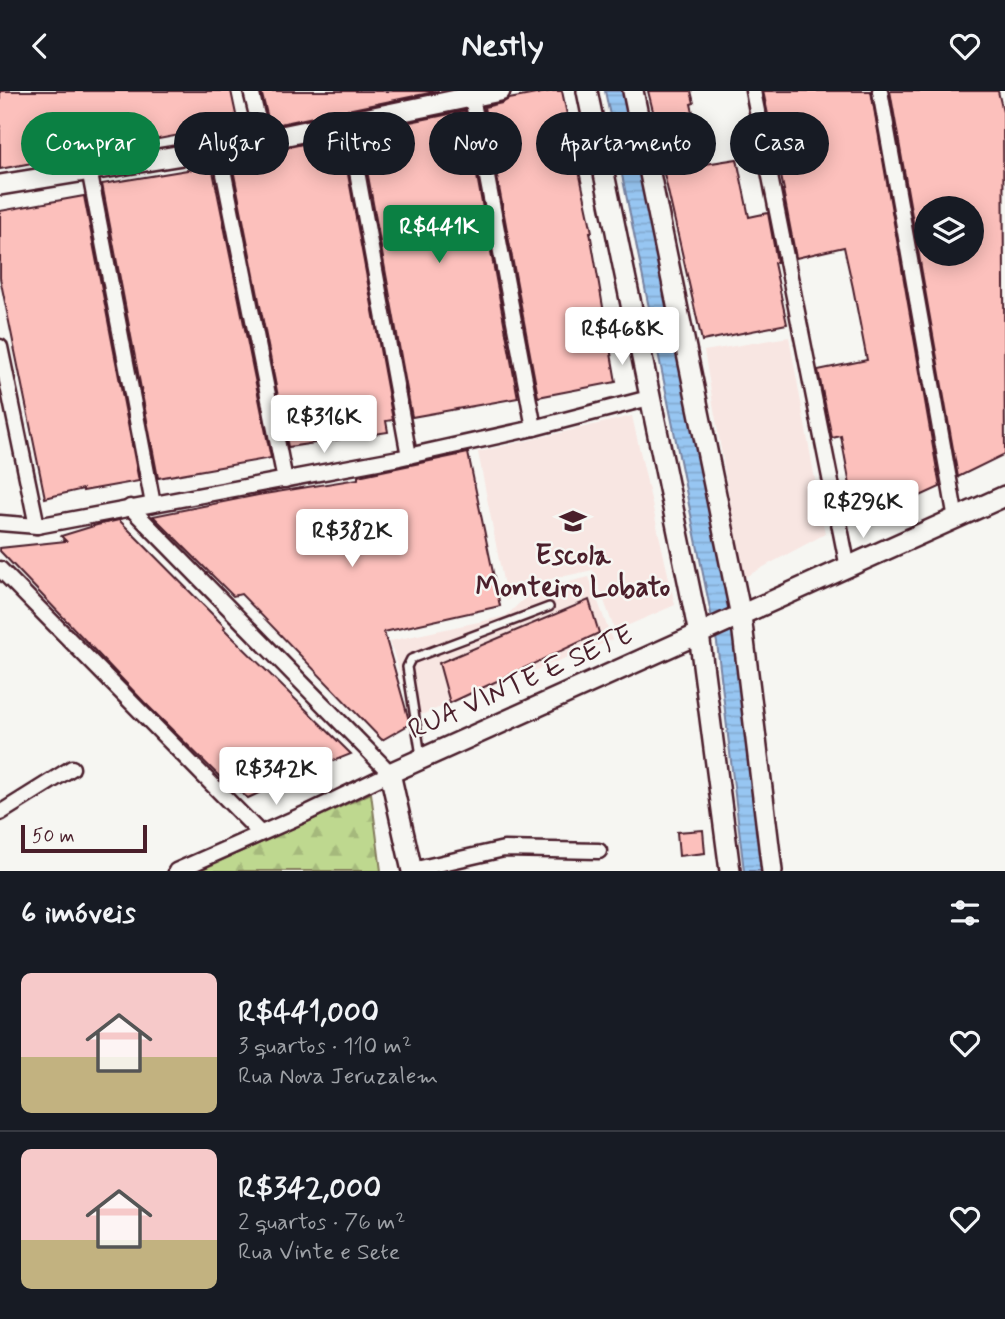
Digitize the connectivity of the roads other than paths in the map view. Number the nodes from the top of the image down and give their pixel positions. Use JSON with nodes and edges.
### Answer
{"nodes":[{"id":1,"x":251,"y":91,"type":"edge"},
{"id":2,"x":500,"y":91,"type":"edge"},
{"id":3,"x":587,"y":91,"type":"edge"},
{"id":4,"x":633,"y":91,"type":"edge"},
{"id":5,"x":753,"y":91,"type":"edge"},
{"id":6,"x":880,"y":91,"type":"edge"},
{"id":7,"x":472,"y":97,"type":"junction"},
{"id":8,"x":256,"y":112,"type":"edge"},
{"id":9,"x":398,"y":112,"type":"edge"},
{"id":10,"x":56,"y":175,"type":"edge"},
{"id":11,"x":90,"y":175,"type":"edge"},
{"id":12,"x":224,"y":175,"type":"edge"},
{"id":13,"x":358,"y":175,"type":"edge"},
{"id":14,"x":0,"y":185,"type":"edge"},
{"id":15,"x":0,"y":347,"type":"edge"},
{"id":16,"x":649,"y":398,"type":"junction"},
{"id":17,"x":534,"y":428,"type":"junction"},
{"id":18,"x":409,"y":456,"type":"junction"},
{"id":19,"x":285,"y":480,"type":"junction"},
{"id":20,"x":1005,"y":496,"type":"edge"},
{"id":21,"x":153,"y":504,"type":"junction"},
{"id":22,"x":130,"y":507,"type":"junction"},
{"id":23,"x":956,"y":519,"type":"junction"},
{"id":24,"x":0,"y":523,"type":"edge"},
{"id":25,"x":37,"y":526,"type":"junction"},
{"id":26,"x":848,"y":568,"type":"junction"},
{"id":27,"x":0,"y":569,"type":"edge"},
{"id":28,"x":549,"y":607,"type":"dead end"},
{"id":29,"x":738,"y":618,"type":"junction"},
{"id":30,"x":705,"y":631,"type":"junction"},
{"id":31,"x":422,"y":757,"type":"junction"},
{"id":32,"x":72,"y":768,"type":"dead end"},
{"id":33,"x":390,"y":773,"type":"junction"},
{"id":34,"x":0,"y":813,"type":"edge"},
{"id":35,"x":260,"y":833,"type":"junction"},
{"id":36,"x":599,"y":851,"type":"dead end"},
{"id":37,"x":412,"y":870,"type":"edge"},
{"id":38,"x":176,"y":871,"type":"edge"},
{"id":39,"x":730,"y":871,"type":"edge"},
{"id":40,"x":772,"y":871,"type":"edge"}],
"edges":[{"from":1,"to":8,"type":"street"},
{"from":2,"to":7,"type":"street"},
{"from":3,"to":16,"type":"street"},
{"from":4,"to":29,"type":"street"},
{"from":5,"to":26,"type":"street"},
{"from":6,"to":23,"type":"street"},
{"from":7,"to":9,"type":"street"},
{"from":7,"to":17,"type":"street"},
{"from":10,"to":14,"type":"street"},
{"from":11,"to":21,"type":"street"},
{"from":12,"to":19,"type":"street"},
{"from":13,"to":18,"type":"street"},
{"from":15,"to":25,"type":"street"},
{"from":16,"to":17,"type":"street"},
{"from":16,"to":30,"type":"street"},
{"from":17,"to":18,"type":"street"},
{"from":18,"to":19,"type":"street"},
{"from":19,"to":21,"type":"street"},
{"from":20,"to":23,"type":"street","name":"RUA VINTE E SETE"},
{"from":21,"to":22,"type":"street"},
{"from":22,"to":25,"type":"street"},
{"from":22,"to":33,"type":"street"},
{"from":23,"to":26,"type":"street","name":"RUA VINTE E SETE"},
{"from":24,"to":25,"type":"street"},
{"from":26,"to":29,"type":"street","name":"RUA VINTE E SETE"},
{"from":27,"to":35,"type":"street"},
{"from":28,"to":31,"type":"lane"},
{"from":29,"to":30,"type":"street","name":"RUA VINTE E SETE"},
{"from":29,"to":40,"type":"street"},
{"from":30,"to":31,"type":"street","name":"RUA VINTE E SETE"},
{"from":30,"to":39,"type":"street"},
{"from":31,"to":33,"type":"street","name":"RUA VINTE E SETE"},
{"from":32,"to":34,"type":"street"},
{"from":33,"to":35,"type":"street","name":"RUA VINTE E SETE"},
{"from":33,"to":37,"type":"street"},
{"from":35,"to":38,"type":"street","name":"RUA VINTE E SETE"},
{"from":36,"to":37,"type":"street"}]}
